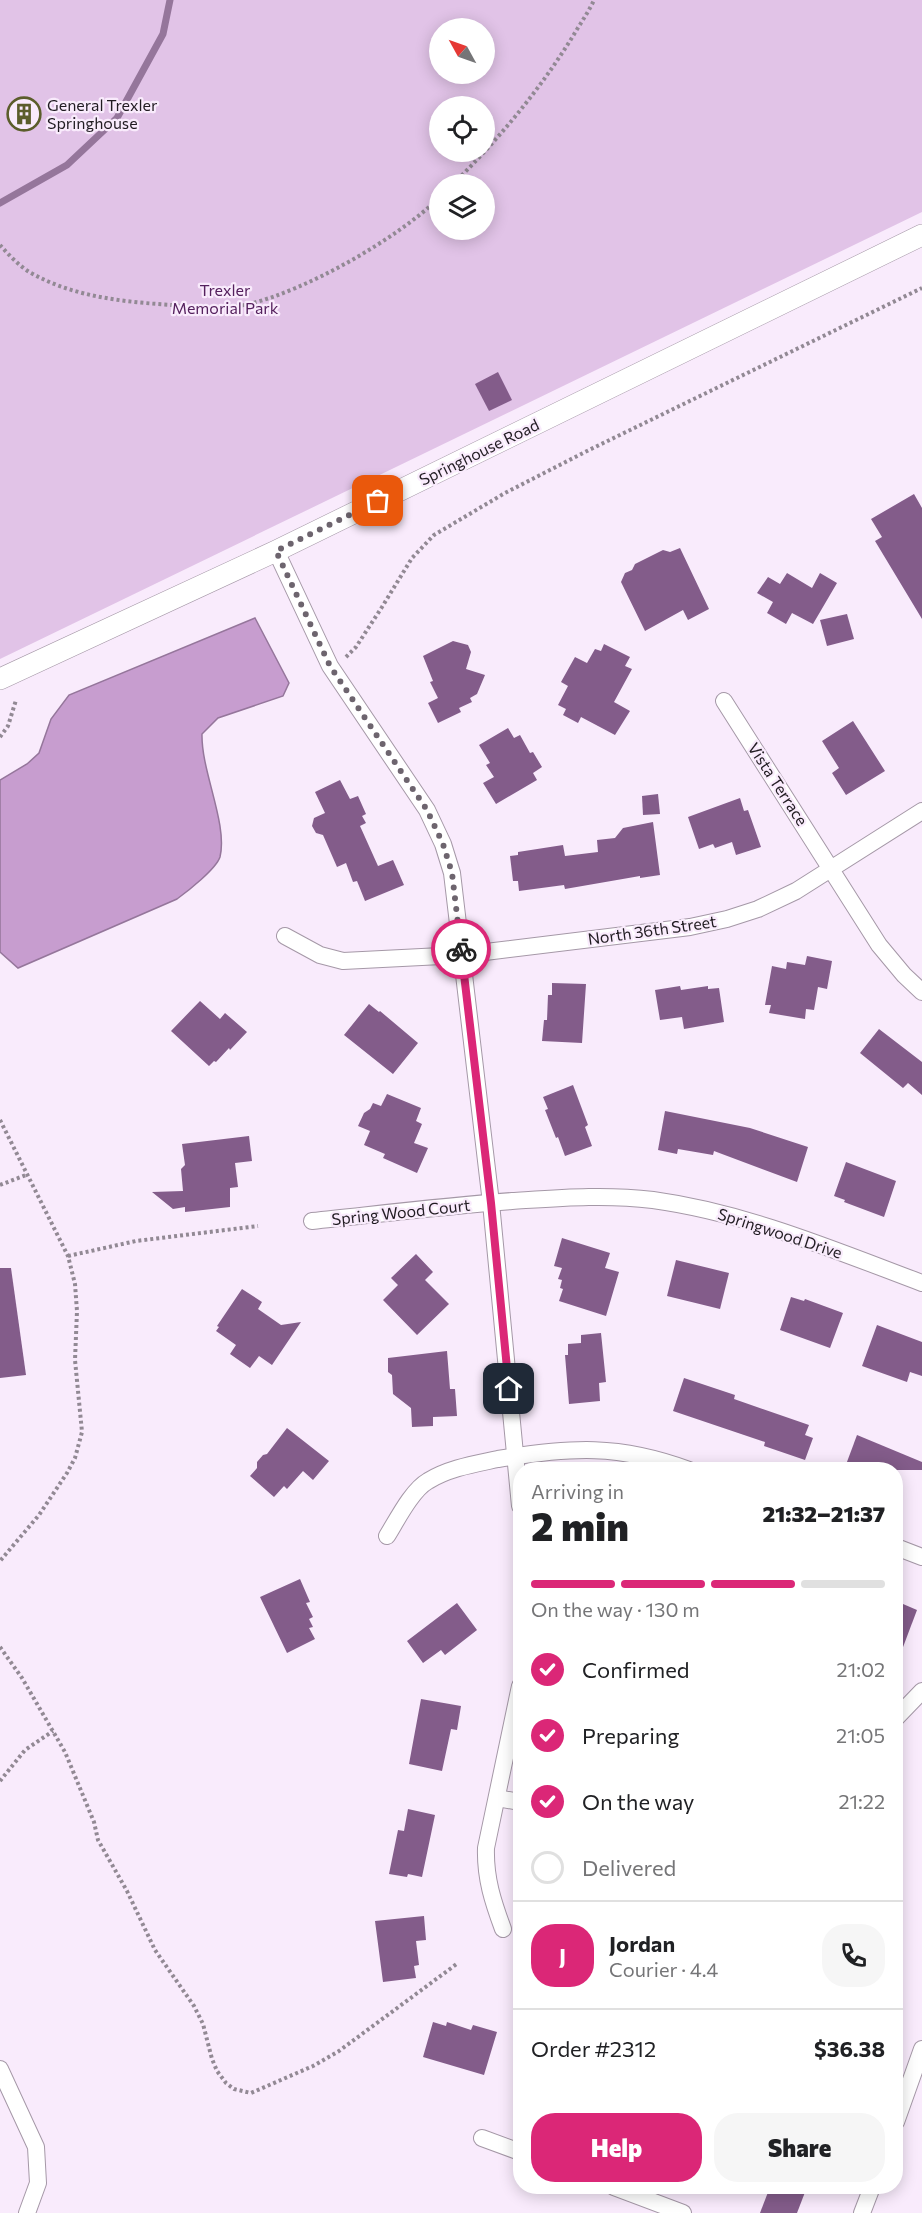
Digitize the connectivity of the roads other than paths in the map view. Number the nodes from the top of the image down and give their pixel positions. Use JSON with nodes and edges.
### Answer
{"nodes":[{"id":1,"x":922,"y":235,"type":"edge"},
{"id":2,"x":276,"y":551,"type":"junction"},
{"id":3,"x":0,"y":679,"type":"edge"},
{"id":4,"x":724,"y":701,"type":"dead end"},
{"id":5,"x":922,"y":811,"type":"edge"},
{"id":6,"x":832,"y":868,"type":"junction"},
{"id":7,"x":285,"y":936,"type":"dead end"},
{"id":8,"x":461,"y":955,"type":"junction"},
{"id":9,"x":922,"y":992,"type":"edge"},
{"id":10,"x":491,"y":1203,"type":"junction"},
{"id":11,"x":312,"y":1221,"type":"dead end"},
{"id":12,"x":922,"y":1283,"type":"edge"},
{"id":13,"x":516,"y":1456,"type":"junction"},
{"id":14,"x":516,"y":1462,"type":"edge"},
{"id":15,"x":667,"y":1462,"type":"edge"},
{"id":16,"x":387,"y":1536,"type":"dead end"},
{"id":17,"x":903,"y":1550,"type":"edge"},
{"id":18,"x":922,"y":1557,"type":"edge"},
{"id":19,"x":922,"y":1691,"type":"edge"},
{"id":20,"x":903,"y":1711,"type":"edge"},
{"id":21,"x":513,"y":1720,"type":"edge"},
{"id":22,"x":497,"y":1798,"type":"junction"},
{"id":23,"x":513,"y":1801,"type":"edge"},
{"id":24,"x":503,"y":1929,"type":"dead end"},
{"id":25,"x":922,"y":2049,"type":"edge"},
{"id":26,"x":0,"y":2068,"type":"edge"},
{"id":27,"x":903,"y":2102,"type":"edge"},
{"id":28,"x":482,"y":2138,"type":"dead end"},
{"id":29,"x":513,"y":2149,"type":"edge"},
{"id":30,"x":633,"y":2194,"type":"edge"},
{"id":31,"x":869,"y":2194,"type":"edge"},
{"id":32,"x":27,"y":2213,"type":"edge"},
{"id":33,"x":683,"y":2213,"type":"edge"},
{"id":34,"x":862,"y":2213,"type":"edge"}],
"edges":[{"from":1,"to":2,"type":"street","name":"Springhouse Road"},
{"from":2,"to":3,"type":"street","name":"Springhouse Road"},
{"from":2,"to":8,"type":"street"},
{"from":4,"to":6,"type":"street","name":"Vista Terrace"},
{"from":5,"to":6,"type":"street","name":"North 36th Street"},
{"from":6,"to":8,"type":"street","name":"North 36th Street"},
{"from":6,"to":9,"type":"street","name":"Vista Terrace"},
{"from":7,"to":8,"type":"street","name":"North 36th Street"},
{"from":8,"to":10,"type":"street"},
{"from":10,"to":11,"type":"street","name":"Spring Wood Court"},
{"from":10,"to":12,"type":"street","name":"Springwood Drive"},
{"from":10,"to":13,"type":"street"},
{"from":13,"to":14,"type":"street"},
{"from":13,"to":15,"type":"street"},
{"from":13,"to":16,"type":"street"},
{"from":17,"to":18,"type":"street"},
{"from":19,"to":20,"type":"street"},
{"from":21,"to":22,"type":"street"},
{"from":22,"to":23,"type":"street"},
{"from":22,"to":24,"type":"street"},
{"from":25,"to":27,"type":"street"},
{"from":26,"to":32,"type":"street"},
{"from":28,"to":29,"type":"street"},
{"from":30,"to":33,"type":"street"},
{"from":31,"to":34,"type":"street"}]}
